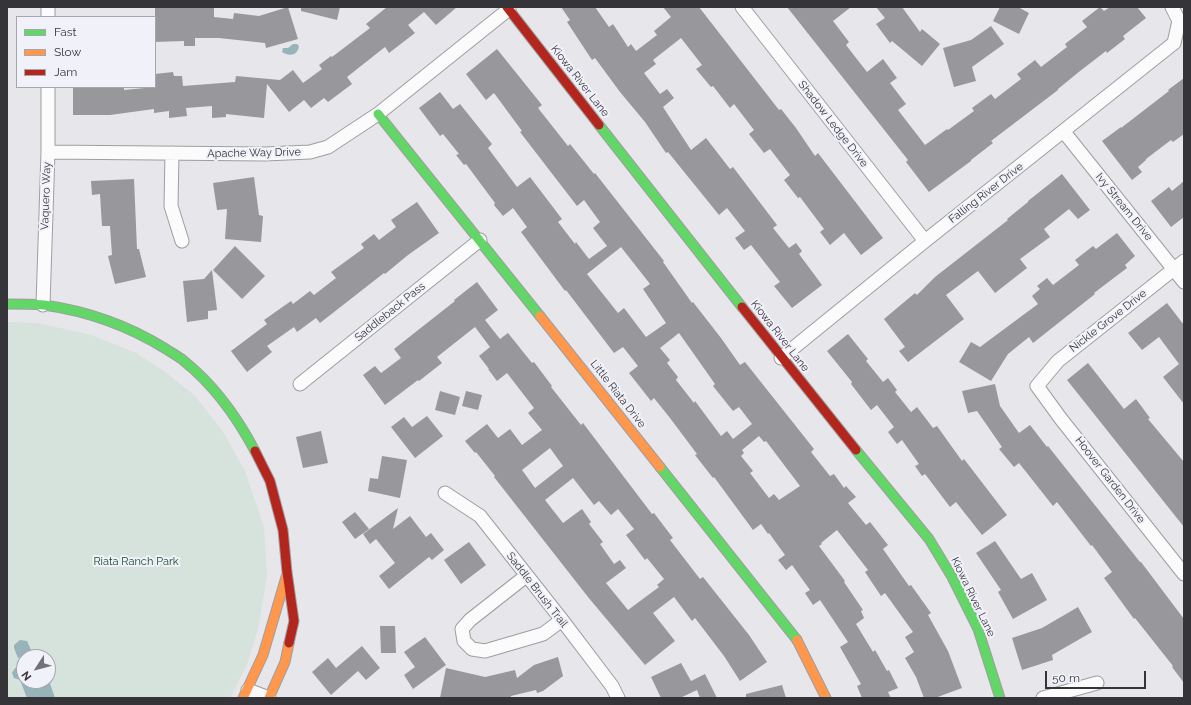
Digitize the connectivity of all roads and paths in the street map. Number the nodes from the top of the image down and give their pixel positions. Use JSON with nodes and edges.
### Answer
{"nodes":[{"id":1,"x":742,"y":7,"type":"edge"},
{"id":2,"x":1172,"y":7,"type":"edge"},
{"id":3,"x":508,"y":8,"type":"edge"},
{"id":4,"x":1182,"y":21,"type":"edge"},
{"id":5,"x":48,"y":88,"type":"edge"},
{"id":6,"x":378,"y":114,"type":"junction"},
{"id":7,"x":1064,"y":132,"type":"junction"},
{"id":8,"x":48,"y":152,"type":"junction"},
{"id":9,"x":172,"y":153,"type":"junction"},
{"id":10,"x":480,"y":240,"type":"junction"},
{"id":11,"x":182,"y":241,"type":"dead end"},
{"id":12,"x":925,"y":241,"type":"junction"},
{"id":13,"x":1179,"y":265,"type":"edge"},
{"id":14,"x":1184,"y":282,"type":"edge"},
{"id":15,"x":7,"y":304,"type":"edge"},
{"id":16,"x":43,"y":305,"type":"junction"},
{"id":17,"x":781,"y":358,"type":"junction"},
{"id":18,"x":300,"y":384,"type":"dead end"},
{"id":19,"x":1037,"y":386,"type":"joint"},
{"id":20,"x":446,"y":493,"type":"dead end"},
{"id":21,"x":287,"y":572,"type":"junction"},
{"id":22,"x":1184,"y":574,"type":"edge"},
{"id":23,"x":526,"y":576,"type":"junction"},
{"id":24,"x":562,"y":620,"type":"junction"},
{"id":25,"x":1097,"y":683,"type":"dead end"},
{"id":26,"x":245,"y":694,"type":"edge"},
{"id":27,"x":269,"y":698,"type":"edge"},
{"id":28,"x":618,"y":698,"type":"edge"},
{"id":29,"x":826,"y":698,"type":"edge"},
{"id":30,"x":1000,"y":698,"type":"edge"},
{"id":31,"x":1043,"y":698,"type":"edge"}],
"edges":[{"from":1,"to":12,"type":"street","name":"Shadow Ledge Drive"},
{"from":2,"to":4,"type":"street"},
{"from":3,"to":6,"type":"street","name":"Apache Way Drive"},
{"from":3,"to":17,"type":"street","name":"Kiowa River Lane"},
{"from":4,"to":7,"type":"street","name":"Falling River Drive"},
{"from":5,"to":8,"type":"street","name":"Vaquero Way"},
{"from":6,"to":9,"type":"street","name":"Apache Way Drive"},
{"from":6,"to":10,"type":"street","name":"Little Riata Drive"},
{"from":7,"to":12,"type":"street","name":"Falling River Drive"},
{"from":7,"to":13,"type":"street","name":"Ivy Stream Drive"},
{"from":8,"to":9,"type":"street","name":"Apache Way Drive"},
{"from":8,"to":16,"type":"street","name":"Vaquero Way"},
{"from":9,"to":11,"type":"street"},
{"from":10,"to":18,"type":"street","name":"Saddleback Pass"},
{"from":10,"to":29,"type":"street","name":"Little Riata Drive"},
{"from":12,"to":17,"type":"street","name":"Falling River Drive"},
{"from":13,"to":14,"type":"street","name":"Ivy Stream Drive"},
{"from":13,"to":19,"type":"street","name":"Nickle Grove Drive"},
{"from":15,"to":16,"type":"street"},
{"from":16,"to":21,"type":"street"},
{"from":17,"to":30,"type":"street","name":"Kiowa River Lane"},
{"from":19,"to":22,"type":"street","name":"Hoover Garden Drive"},
{"from":20,"to":23,"type":"street","name":"Saddle Brush Trail"},
{"from":21,"to":26,"type":"street"},
{"from":21,"to":27,"type":"street"},
{"from":23,"to":24,"type":"street","name":"Saddle Brush Trail"},
{"from":23,"to":24,"type":"street"},
{"from":24,"to":28,"type":"street","name":"Saddle Brush Trail"},
{"from":25,"to":31,"type":"street"},
{"from":26,"to":27,"type":"street"}]}
